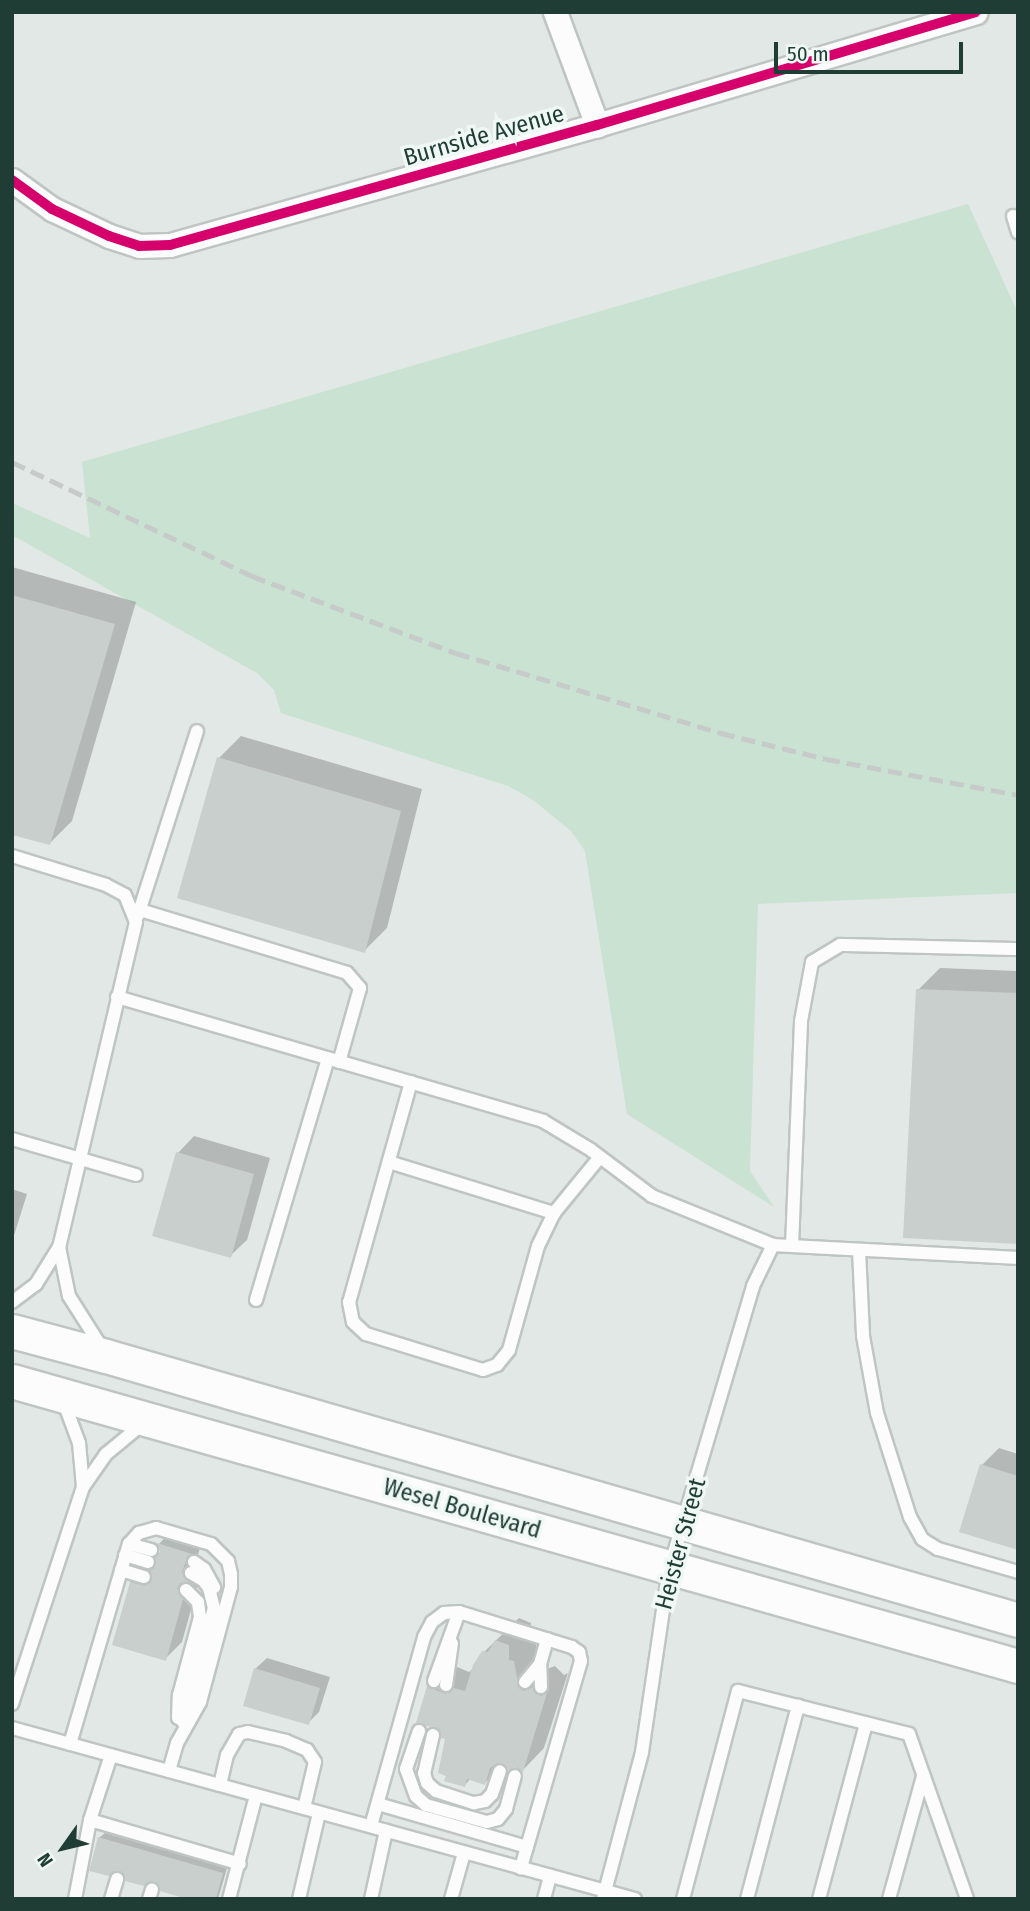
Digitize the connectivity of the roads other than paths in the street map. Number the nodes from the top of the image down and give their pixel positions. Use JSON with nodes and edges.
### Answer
{"nodes":[{"id":1,"x":555,"y":12,"type":"edge"},
{"id":2,"x":966,"y":13,"type":"edge"},
{"id":3,"x":597,"y":125,"type":"junction"},
{"id":4,"x":12,"y":180,"type":"edge"},
{"id":5,"x":1013,"y":216,"type":"dead end"},
{"id":6,"x":1018,"y":232,"type":"edge"},
{"id":7,"x":197,"y":731,"type":"dead end"},
{"id":8,"x":12,"y":856,"type":"edge"},
{"id":9,"x":138,"y":916,"type":"junction"},
{"id":10,"x":1018,"y":949,"type":"edge"},
{"id":11,"x":117,"y":997,"type":"junction"},
{"id":12,"x":333,"y":1060,"type":"junction"},
{"id":13,"x":411,"y":1083,"type":"junction"},
{"id":14,"x":12,"y":1139,"type":"edge"},
{"id":15,"x":600,"y":1157,"type":"junction"},
{"id":16,"x":81,"y":1160,"type":"junction"},
{"id":17,"x":389,"y":1162,"type":"junction"},
{"id":18,"x":136,"y":1175,"type":"dead end"},
{"id":19,"x":554,"y":1213,"type":"junction"},
{"id":20,"x":773,"y":1245,"type":"junction"},
{"id":21,"x":792,"y":1246,"type":"junction"},
{"id":22,"x":59,"y":1247,"type":"junction"},
{"id":23,"x":859,"y":1250,"type":"junction"},
{"id":24,"x":1018,"y":1258,"type":"edge"},
{"id":25,"x":256,"y":1300,"type":"dead end"},
{"id":26,"x":12,"y":1302,"type":"edge"},
{"id":27,"x":12,"y":1331,"type":"edge"},
{"id":28,"x":106,"y":1356,"type":"junction"},
{"id":29,"x":12,"y":1381,"type":"edge"},
{"id":30,"x":61,"y":1395,"type":"junction"},
{"id":31,"x":150,"y":1419,"type":"junction"},
{"id":32,"x":83,"y":1487,"type":"junction"},
{"id":33,"x":684,"y":1523,"type":"junction"},
{"id":34,"x":127,"y":1549,"type":"junction"},
{"id":35,"x":150,"y":1556,"type":"dead end"},
{"id":36,"x":192,"y":1568,"type":"dead end"},
{"id":37,"x":121,"y":1570,"type":"junction"},
{"id":38,"x":669,"y":1570,"type":"junction"},
{"id":39,"x":1018,"y":1572,"type":"edge"},
{"id":40,"x":144,"y":1577,"type":"dead end"},
{"id":41,"x":186,"y":1590,"type":"dead end"},
{"id":42,"x":459,"y":1612,"type":"junction"},
{"id":43,"x":1018,"y":1620,"type":"edge"},
{"id":44,"x":547,"y":1639,"type":"junction"},
{"id":45,"x":540,"y":1664,"type":"junction"},
{"id":46,"x":1018,"y":1666,"type":"edge"},
{"id":47,"x":525,"y":1682,"type":"dead end"},
{"id":48,"x":440,"y":1683,"type":"dead end"},
{"id":49,"x":541,"y":1687,"type":"dead end"},
{"id":50,"x":12,"y":1703,"type":"edge"},
{"id":51,"x":798,"y":1706,"type":"junction"},
{"id":52,"x":866,"y":1723,"type":"junction"},
{"id":53,"x":12,"y":1728,"type":"edge"},
{"id":54,"x":419,"y":1731,"type":"dead end"},
{"id":55,"x":433,"y":1735,"type":"dead end"},
{"id":56,"x":177,"y":1742,"type":"junction"},
{"id":57,"x":70,"y":1744,"type":"junction"},
{"id":58,"x":111,"y":1755,"type":"junction"},
{"id":59,"x":169,"y":1771,"type":"junction"},
{"id":60,"x":500,"y":1771,"type":"dead end"},
{"id":61,"x":515,"y":1776,"type":"dead end"},
{"id":62,"x":923,"y":1776,"type":"junction"},
{"id":63,"x":220,"y":1785,"type":"junction"},
{"id":64,"x":256,"y":1795,"type":"junction"},
{"id":65,"x":378,"y":1804,"type":"junction"},
{"id":66,"x":304,"y":1808,"type":"junction"},
{"id":67,"x":319,"y":1813,"type":"junction"},
{"id":68,"x":90,"y":1820,"type":"junction"},
{"id":69,"x":371,"y":1826,"type":"junction"},
{"id":70,"x":128,"y":1831,"type":"junction"},
{"id":71,"x":386,"y":1831,"type":"junction"},
{"id":72,"x":164,"y":1842,"type":"junction"},
{"id":73,"x":125,"y":1845,"type":"dead end"},
{"id":74,"x":527,"y":1847,"type":"junction"},
{"id":75,"x":464,"y":1853,"type":"junction"},
{"id":76,"x":160,"y":1855,"type":"dead end"},
{"id":77,"x":240,"y":1864,"type":"junction"},
{"id":78,"x":520,"y":1868,"type":"junction"},
{"id":79,"x":550,"y":1876,"type":"junction"},
{"id":80,"x":117,"y":1879,"type":"dead end"},
{"id":81,"x":604,"y":1894,"type":"edge"},
{"id":82,"x":965,"y":1897,"type":"edge"},
{"id":83,"x":75,"y":1899,"type":"edge"},
{"id":84,"x":111,"y":1899,"type":"edge"},
{"id":85,"x":229,"y":1899,"type":"edge"},
{"id":86,"x":299,"y":1899,"type":"edge"},
{"id":87,"x":371,"y":1899,"type":"edge"},
{"id":88,"x":452,"y":1899,"type":"edge"},
{"id":89,"x":544,"y":1899,"type":"edge"},
{"id":90,"x":635,"y":1899,"type":"edge"},
{"id":91,"x":683,"y":1899,"type":"edge"},
{"id":92,"x":747,"y":1899,"type":"edge"},
{"id":93,"x":819,"y":1899,"type":"edge"},
{"id":94,"x":890,"y":1899,"type":"edge"}],
"edges":[{"from":1,"to":3,"type":"street"},
{"from":2,"to":3,"type":"street","name":"Burnside Avenue"},
{"from":3,"to":4,"type":"street","name":"Burnside Avenue"},
{"from":5,"to":6,"type":"lane"},
{"from":7,"to":9,"type":"lane"},
{"from":8,"to":9,"type":"lane"},
{"from":9,"to":11,"type":"lane"},
{"from":9,"to":12,"type":"lane"},
{"from":10,"to":21,"type":"lane"},
{"from":11,"to":12,"type":"lane"},
{"from":11,"to":16,"type":"lane"},
{"from":12,"to":13,"type":"lane"},
{"from":12,"to":25,"type":"lane"},
{"from":13,"to":15,"type":"lane"},
{"from":13,"to":17,"type":"lane"},
{"from":14,"to":16,"type":"lane"},
{"from":15,"to":19,"type":"lane"},
{"from":15,"to":20,"type":"lane"},
{"from":16,"to":18,"type":"lane"},
{"from":16,"to":22,"type":"lane"},
{"from":17,"to":19,"type":"lane"},
{"from":17,"to":19,"type":"lane"},
{"from":20,"to":21,"type":"lane"},
{"from":20,"to":33,"type":"lane","name":"Heister Street"},
{"from":21,"to":23,"type":"lane"},
{"from":22,"to":26,"type":"lane"},
{"from":22,"to":28,"type":"lane"},
{"from":23,"to":24,"type":"lane"},
{"from":23,"to":39,"type":"lane"},
{"from":27,"to":28,"type":"main road","name":"Wesel Boulevard"},
{"from":28,"to":33,"type":"main road","name":"Wesel Boulevard"},
{"from":29,"to":30,"type":"main road","name":"Wesel Boulevard"},
{"from":30,"to":31,"type":"main road","name":"Wesel Boulevard"},
{"from":30,"to":32,"type":"lane"},
{"from":31,"to":32,"type":"lane"},
{"from":31,"to":38,"type":"main road","name":"Wesel Boulevard"},
{"from":32,"to":50,"type":"lane"},
{"from":33,"to":38,"type":"lane","name":"Heister Street"},
{"from":33,"to":43,"type":"main road","name":"Wesel Boulevard"},
{"from":34,"to":35,"type":"lane"},
{"from":34,"to":37,"type":"lane"},
{"from":34,"to":56,"type":"lane"},
{"from":36,"to":56,"type":"lane"},
{"from":37,"to":40,"type":"lane"},
{"from":37,"to":57,"type":"lane"},
{"from":38,"to":46,"type":"main road","name":"Wesel Boulevard"},
{"from":38,"to":81,"type":"lane","name":"Heister Street"},
{"from":41,"to":56,"type":"lane"},
{"from":42,"to":44,"type":"lane"},
{"from":42,"to":48,"type":"lane"},
{"from":42,"to":65,"type":"lane"},
{"from":44,"to":45,"type":"lane"},
{"from":44,"to":74,"type":"lane"},
{"from":45,"to":47,"type":"lane"},
{"from":45,"to":49,"type":"lane"},
{"from":51,"to":52,"type":"lane"},
{"from":51,"to":91,"type":"lane"},
{"from":51,"to":92,"type":"lane"},
{"from":52,"to":62,"type":"lane"},
{"from":52,"to":93,"type":"lane"},
{"from":53,"to":57,"type":"lane"},
{"from":54,"to":61,"type":"lane"},
{"from":55,"to":60,"type":"lane"},
{"from":56,"to":59,"type":"lane"},
{"from":57,"to":58,"type":"lane"},
{"from":58,"to":59,"type":"lane"},
{"from":58,"to":68,"type":"lane"},
{"from":59,"to":63,"type":"lane"},
{"from":62,"to":82,"type":"lane"},
{"from":62,"to":94,"type":"lane"},
{"from":63,"to":64,"type":"lane"},
{"from":63,"to":66,"type":"lane"},
{"from":64,"to":66,"type":"lane"},
{"from":64,"to":77,"type":"lane"},
{"from":65,"to":69,"type":"lane"},
{"from":65,"to":74,"type":"lane"},
{"from":66,"to":67,"type":"lane"},
{"from":67,"to":69,"type":"lane"},
{"from":67,"to":86,"type":"lane"},
{"from":68,"to":70,"type":"lane"},
{"from":68,"to":83,"type":"lane"},
{"from":69,"to":71,"type":"lane"},
{"from":70,"to":72,"type":"lane"},
{"from":70,"to":73,"type":"lane"},
{"from":71,"to":75,"type":"lane"},
{"from":71,"to":87,"type":"lane"},
{"from":72,"to":76,"type":"lane"},
{"from":72,"to":77,"type":"lane"},
{"from":74,"to":78,"type":"lane"},
{"from":75,"to":78,"type":"lane"},
{"from":75,"to":88,"type":"lane"},
{"from":77,"to":85,"type":"lane"},
{"from":78,"to":79,"type":"lane"},
{"from":79,"to":81,"type":"lane"},
{"from":79,"to":89,"type":"lane"},
{"from":80,"to":84,"type":"lane"},
{"from":81,"to":90,"type":"lane"}]}
